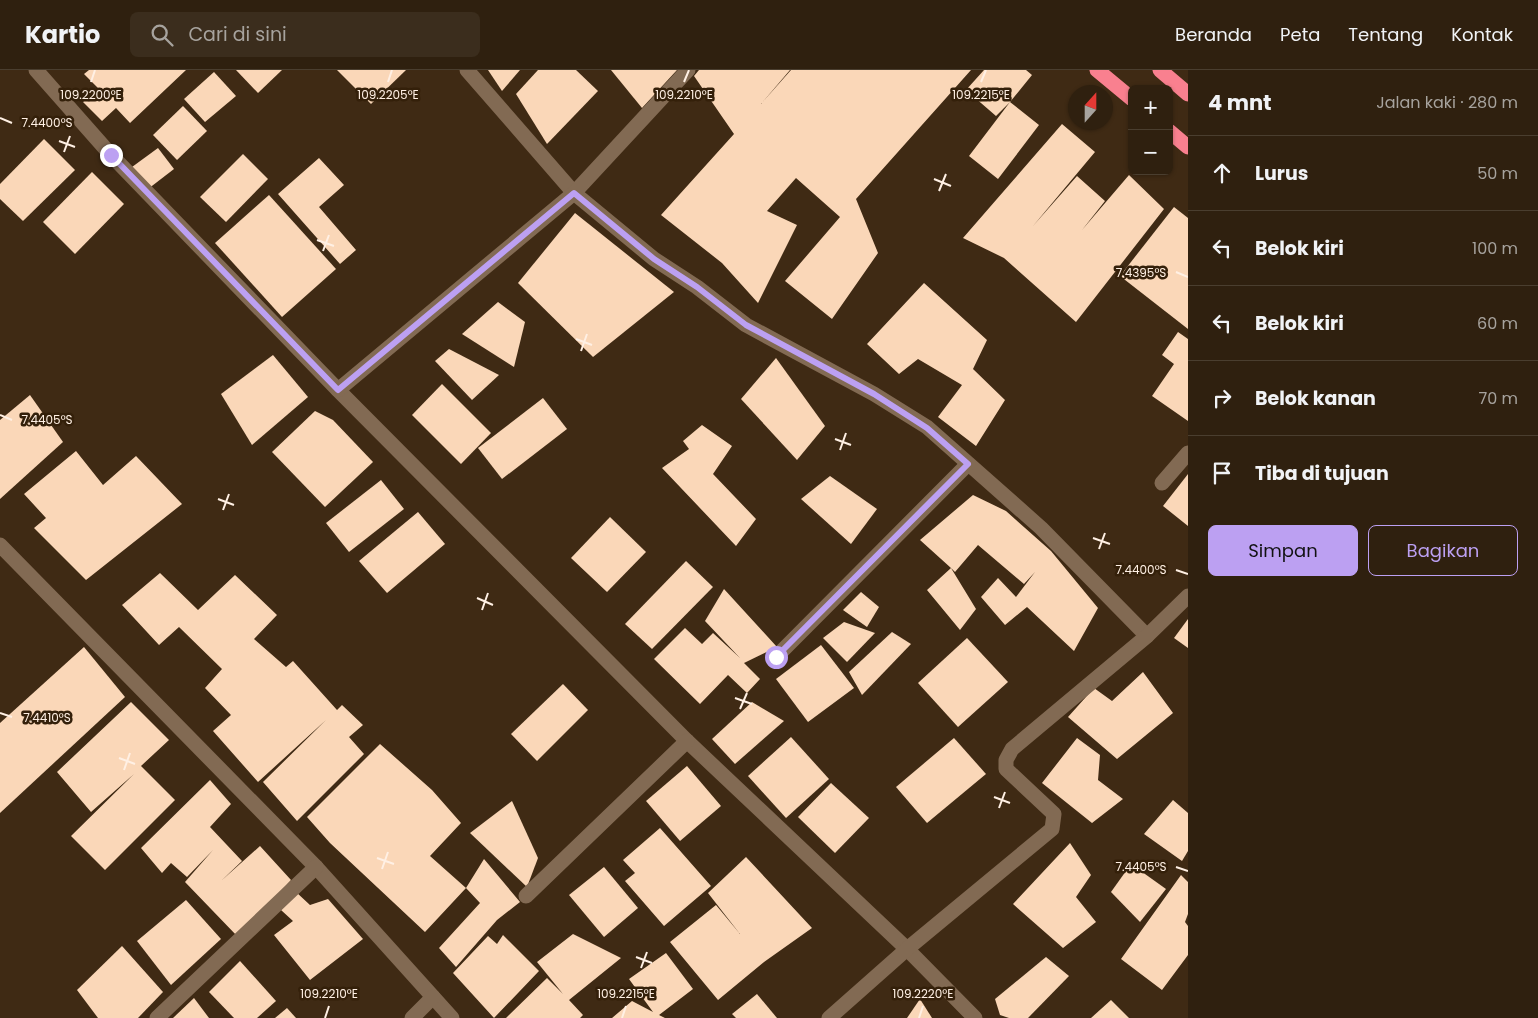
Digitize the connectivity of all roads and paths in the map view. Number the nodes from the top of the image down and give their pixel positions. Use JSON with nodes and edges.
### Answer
{"nodes":[{"id":1,"x":36,"y":70,"type":"edge"},
{"id":2,"x":467,"y":70,"type":"edge"},
{"id":3,"x":688,"y":70,"type":"edge"},
{"id":4,"x":1160,"y":70,"type":"edge"},
{"id":5,"x":1104,"y":72,"type":"edge"},
{"id":6,"x":1188,"y":94,"type":"edge"},
{"id":7,"x":1128,"y":96,"type":"edge"},
{"id":8,"x":1173,"y":134,"type":"edge"},
{"id":9,"x":1188,"y":147,"type":"edge"},
{"id":10,"x":574,"y":193,"type":"junction"},
{"id":11,"x":338,"y":390,"type":"junction"},
{"id":12,"x":1188,"y":453,"type":"edge"},
{"id":13,"x":968,"y":464,"type":"junction"},
{"id":14,"x":1162,"y":483,"type":"dead end"},
{"id":15,"x":0,"y":545,"type":"edge"},
{"id":16,"x":1188,"y":596,"type":"edge"},
{"id":17,"x":1147,"y":636,"type":"junction"},
{"id":18,"x":776,"y":657,"type":"dead end"},
{"id":19,"x":687,"y":741,"type":"junction"},
{"id":20,"x":316,"y":867,"type":"junction"},
{"id":21,"x":526,"y":896,"type":"dead end"},
{"id":22,"x":907,"y":949,"type":"junction"},
{"id":23,"x":433,"y":997,"type":"junction"},
{"id":24,"x":157,"y":1018,"type":"edge"},
{"id":25,"x":412,"y":1018,"type":"edge"},
{"id":26,"x":452,"y":1018,"type":"edge"},
{"id":27,"x":829,"y":1018,"type":"edge"},
{"id":28,"x":976,"y":1018,"type":"edge"}],
"edges":[{"from":1,"to":11,"type":"street"},
{"from":2,"to":10,"type":"street"},
{"from":3,"to":10,"type":"street"},
{"from":4,"to":6,"type":"highway"},
{"from":5,"to":7,"type":"highway"},
{"from":8,"to":9,"type":"highway"},
{"from":10,"to":11,"type":"street"},
{"from":10,"to":13,"type":"street"},
{"from":11,"to":19,"type":"street"},
{"from":12,"to":14,"type":"street"},
{"from":13,"to":17,"type":"street"},
{"from":13,"to":18,"type":"street"},
{"from":15,"to":20,"type":"street"},
{"from":16,"to":17,"type":"street"},
{"from":17,"to":22,"type":"street"},
{"from":19,"to":21,"type":"street"},
{"from":19,"to":22,"type":"street"},
{"from":20,"to":23,"type":"street"},
{"from":20,"to":24,"type":"street"},
{"from":22,"to":27,"type":"street"},
{"from":22,"to":28,"type":"street"},
{"from":23,"to":25,"type":"street"},
{"from":23,"to":26,"type":"street"}]}
